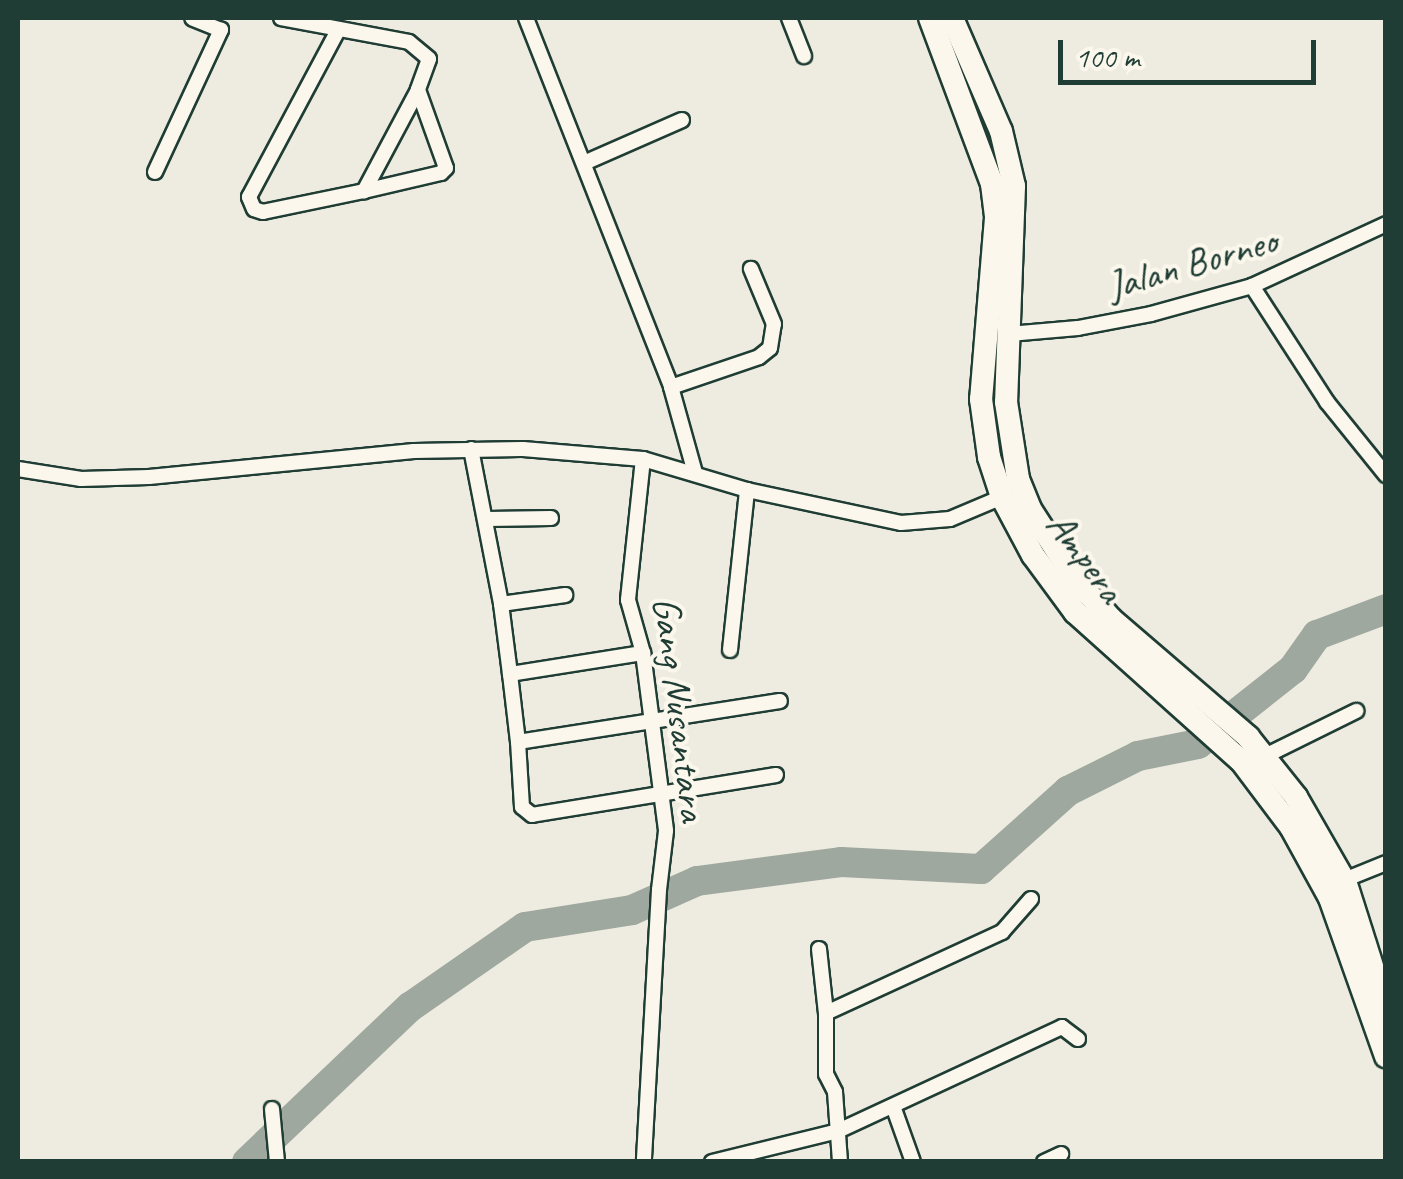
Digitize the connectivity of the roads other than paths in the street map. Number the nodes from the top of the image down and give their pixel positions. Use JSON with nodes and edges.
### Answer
{"nodes":[{"id":1,"x":192,"y":18,"type":"edge"},
{"id":2,"x":281,"y":18,"type":"edge"},
{"id":3,"x":526,"y":18,"type":"edge"},
{"id":4,"x":789,"y":18,"type":"edge"},
{"id":5,"x":930,"y":18,"type":"edge"},
{"id":6,"x":952,"y":18,"type":"edge"},
{"id":7,"x":224,"y":24,"type":"edge"},
{"id":8,"x":338,"y":30,"type":"junction"},
{"id":9,"x":804,"y":56,"type":"dead end"},
{"id":10,"x":418,"y":90,"type":"junction"},
{"id":11,"x":682,"y":120,"type":"dead end"},
{"id":12,"x":584,"y":163,"type":"junction"},
{"id":13,"x":155,"y":172,"type":"dead end"},
{"id":14,"x":364,"y":191,"type":"junction"},
{"id":15,"x":1386,"y":224,"type":"edge"},
{"id":16,"x":751,"y":268,"type":"dead end"},
{"id":17,"x":1252,"y":286,"type":"junction"},
{"id":18,"x":1009,"y":334,"type":"junction"},
{"id":19,"x":671,"y":386,"type":"junction"},
{"id":20,"x":472,"y":449,"type":"junction"},
{"id":21,"x":1014,"y":455,"type":"junction"},
{"id":22,"x":989,"y":456,"type":"junction"},
{"id":23,"x":644,"y":459,"type":"junction"},
{"id":24,"x":18,"y":470,"type":"edge"},
{"id":25,"x":694,"y":473,"type":"junction"},
{"id":26,"x":1386,"y":475,"type":"edge"},
{"id":27,"x":747,"y":490,"type":"junction"},
{"id":28,"x":1002,"y":497,"type":"junction"},
{"id":29,"x":551,"y":518,"type":"dead end"},
{"id":30,"x":488,"y":519,"type":"junction"},
{"id":31,"x":565,"y":595,"type":"dead end"},
{"id":32,"x":501,"y":604,"type":"junction"},
{"id":33,"x":730,"y":650,"type":"dead end"},
{"id":34,"x":643,"y":653,"type":"junction"},
{"id":35,"x":510,"y":674,"type":"junction"},
{"id":36,"x":780,"y":702,"type":"dead end"},
{"id":37,"x":1196,"y":706,"type":"junction"},
{"id":38,"x":1356,"y":711,"type":"dead end"},
{"id":39,"x":652,"y":722,"type":"junction"},
{"id":40,"x":518,"y":742,"type":"junction"},
{"id":41,"x":1240,"y":745,"type":"junction"},
{"id":42,"x":1265,"y":756,"type":"junction"},
{"id":43,"x":776,"y":775,"type":"dead end"},
{"id":44,"x":662,"y":796,"type":"junction"},
{"id":45,"x":1386,"y":863,"type":"edge"},
{"id":46,"x":1344,"y":880,"type":"junction"},
{"id":47,"x":1031,"y":899,"type":"dead end"},
{"id":48,"x":818,"y":949,"type":"dead end"},
{"id":49,"x":1383,"y":996,"type":"edge"},
{"id":50,"x":826,"y":1013,"type":"junction"},
{"id":51,"x":1078,"y":1039,"type":"dead end"},
{"id":52,"x":1386,"y":1056,"type":"edge"},
{"id":53,"x":893,"y":1106,"type":"junction"},
{"id":54,"x":272,"y":1109,"type":"dead end"},
{"id":55,"x":838,"y":1131,"type":"junction"},
{"id":56,"x":1061,"y":1154,"type":"dead end"},
{"id":57,"x":276,"y":1161,"type":"edge"},
{"id":58,"x":644,"y":1162,"type":"edge"},
{"id":59,"x":712,"y":1162,"type":"edge"},
{"id":60,"x":840,"y":1162,"type":"edge"},
{"id":61,"x":913,"y":1162,"type":"edge"},
{"id":62,"x":1044,"y":1162,"type":"edge"}],
"edges":[{"from":1,"to":7,"type":"street"},
{"from":2,"to":8,"type":"street"},
{"from":3,"to":12,"type":"street"},
{"from":4,"to":9,"type":"street"},
{"from":5,"to":22,"type":"main road","name":"Ampera"},
{"from":6,"to":18,"type":"main road","name":"Ampera"},
{"from":7,"to":13,"type":"street"},
{"from":8,"to":10,"type":"street"},
{"from":8,"to":14,"type":"street"},
{"from":10,"to":14,"type":"street"},
{"from":10,"to":14,"type":"street"},
{"from":11,"to":12,"type":"street"},
{"from":12,"to":19,"type":"street"},
{"from":15,"to":17,"type":"street","name":"Jalan Borneo"},
{"from":16,"to":19,"type":"street"},
{"from":17,"to":18,"type":"street","name":"Jalan Borneo"},
{"from":17,"to":26,"type":"street"},
{"from":18,"to":21,"type":"main road","name":"Ampera"},
{"from":19,"to":25,"type":"street"},
{"from":20,"to":23,"type":"street"},
{"from":20,"to":24,"type":"street"},
{"from":20,"to":30,"type":"street"},
{"from":21,"to":22,"type":"main road"},
{"from":21,"to":37,"type":"main road","name":"Ampera"},
{"from":22,"to":28,"type":"main road","name":"Ampera"},
{"from":23,"to":25,"type":"street"},
{"from":23,"to":34,"type":"street","name":"Gang Nusantara"},
{"from":25,"to":27,"type":"street"},
{"from":27,"to":28,"type":"street"},
{"from":27,"to":33,"type":"street"},
{"from":28,"to":37,"type":"main road","name":"Ampera"},
{"from":29,"to":30,"type":"street"},
{"from":30,"to":32,"type":"street"},
{"from":31,"to":32,"type":"street"},
{"from":32,"to":35,"type":"street"},
{"from":34,"to":35,"type":"street"},
{"from":34,"to":39,"type":"street","name":"Gang Nusantara"},
{"from":35,"to":40,"type":"street"},
{"from":36,"to":39,"type":"street"},
{"from":37,"to":41,"type":"main road","name":"Ampera"},
{"from":38,"to":42,"type":"street"},
{"from":39,"to":40,"type":"street"},
{"from":39,"to":44,"type":"street","name":"Gang Nusantara"},
{"from":40,"to":44,"type":"street"},
{"from":41,"to":42,"type":"main road","name":"Ampera"},
{"from":41,"to":52,"type":"main road","name":"Ampera"},
{"from":42,"to":46,"type":"main road","name":"Ampera"},
{"from":43,"to":44,"type":"street"},
{"from":44,"to":58,"type":"street","name":"Gang Nusantara"},
{"from":45,"to":46,"type":"street"},
{"from":46,"to":49,"type":"main road","name":"Ampera"},
{"from":47,"to":50,"type":"street"},
{"from":48,"to":50,"type":"street"},
{"from":50,"to":55,"type":"street"},
{"from":51,"to":53,"type":"street"},
{"from":53,"to":55,"type":"street"},
{"from":53,"to":61,"type":"street"},
{"from":54,"to":57,"type":"street"},
{"from":55,"to":59,"type":"street"},
{"from":55,"to":60,"type":"street"},
{"from":56,"to":62,"type":"street"}]}
